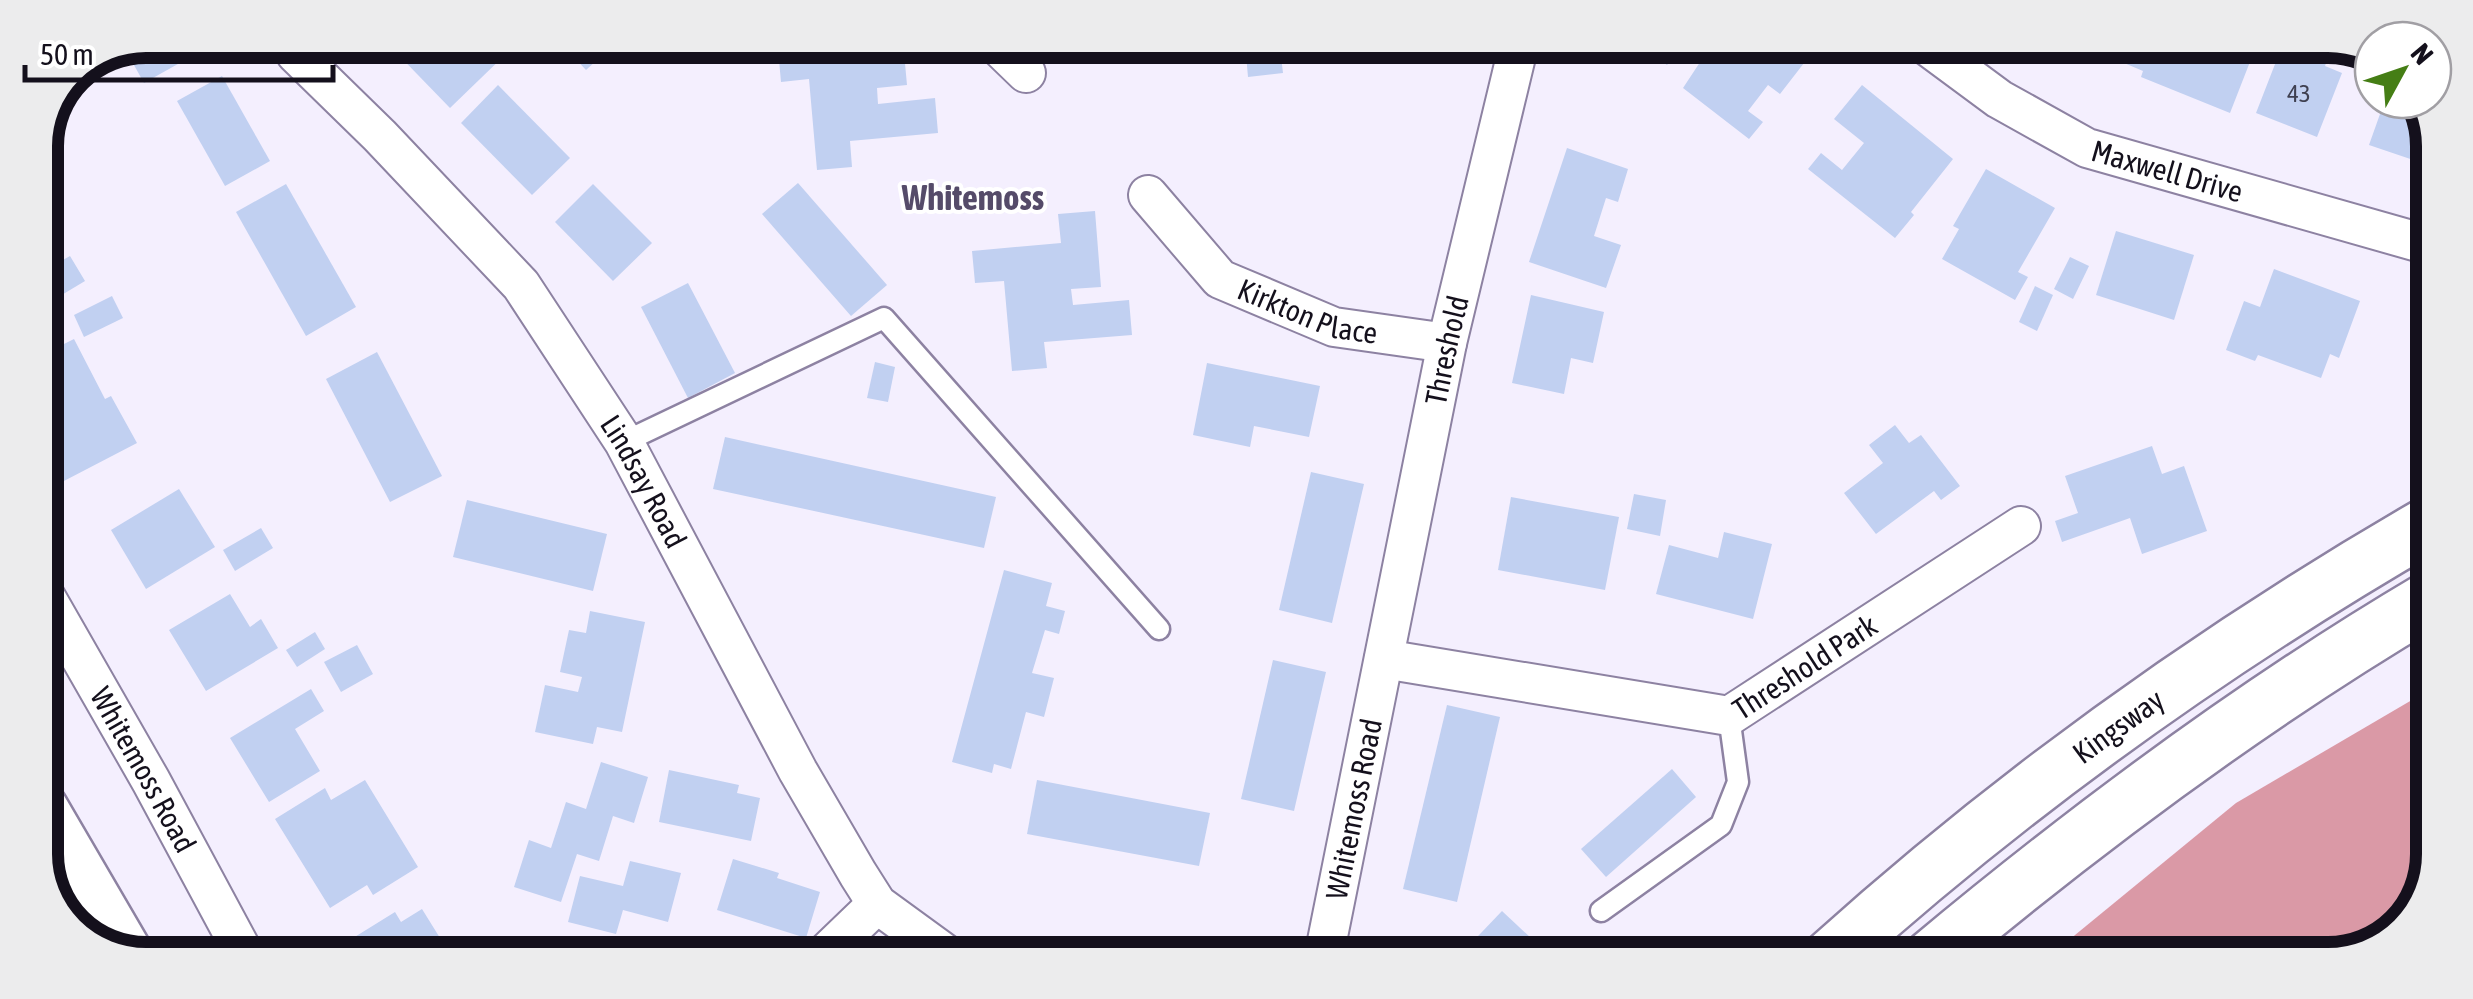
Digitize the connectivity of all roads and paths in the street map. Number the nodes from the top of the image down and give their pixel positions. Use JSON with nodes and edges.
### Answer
{"nodes":[{"id":1,"x":300,"y":58,"type":"edge"},
{"id":2,"x":1010,"y":58,"type":"edge"},
{"id":3,"x":1516,"y":58,"type":"edge"},
{"id":4,"x":1944,"y":58,"type":"edge"},
{"id":5,"x":1026,"y":74,"type":"dead end"},
{"id":6,"x":1148,"y":195,"type":"dead end"},
{"id":7,"x":2415,"y":241,"type":"edge"},
{"id":8,"x":1447,"y":343,"type":"junction"},
{"id":9,"x":624,"y":442,"type":"junction"},
{"id":10,"x":2021,"y":526,"type":"dead end"},
{"id":11,"x":2416,"y":533,"type":"edge"},
{"id":12,"x":2416,"y":609,"type":"edge"},
{"id":13,"x":58,"y":619,"type":"edge"},
{"id":14,"x":1158,"y":629,"type":"dead end"},
{"id":15,"x":1384,"y":660,"type":"junction"},
{"id":16,"x":1729,"y":716,"type":"junction"},
{"id":17,"x":58,"y":840,"type":"edge"},
{"id":18,"x":877,"y":904,"type":"junction"},
{"id":19,"x":1602,"y":911,"type":"dead end"},
{"id":20,"x":114,"y":935,"type":"edge"},
{"id":21,"x":238,"y":942,"type":"edge"},
{"id":22,"x":838,"y":942,"type":"edge"},
{"id":23,"x":929,"y":942,"type":"edge"},
{"id":24,"x":1327,"y":942,"type":"edge"},
{"id":25,"x":1848,"y":942,"type":"edge"},
{"id":26,"x":1950,"y":942,"type":"edge"}],
"edges":[{"from":1,"to":9,"type":"street","name":"Lindsay Road"},
{"from":2,"to":5,"type":"street"},
{"from":3,"to":8,"type":"street","name":"Threshold"},
{"from":4,"to":7,"type":"street","name":"Maxwell Drive"},
{"from":6,"to":8,"type":"street","name":"Kirkton Place"},
{"from":8,"to":15,"type":"street","name":"Threshold"},
{"from":9,"to":14,"type":"lane"},
{"from":9,"to":18,"type":"street","name":"Lindsay Road"},
{"from":10,"to":16,"type":"street","name":"Threshold Park"},
{"from":11,"to":25,"type":"main road","name":"Kingsway"},
{"from":12,"to":26,"type":"main road"},
{"from":13,"to":21,"type":"street","name":"Whitemoss Road"},
{"from":15,"to":16,"type":"street","name":"Threshold Park"},
{"from":15,"to":24,"type":"street","name":"Whitemoss Road"},
{"from":16,"to":19,"type":"lane"},
{"from":17,"to":20,"type":"main road"},
{"from":18,"to":22,"type":"street"},
{"from":18,"to":23,"type":"street","name":"Lindsay Road"}]}
